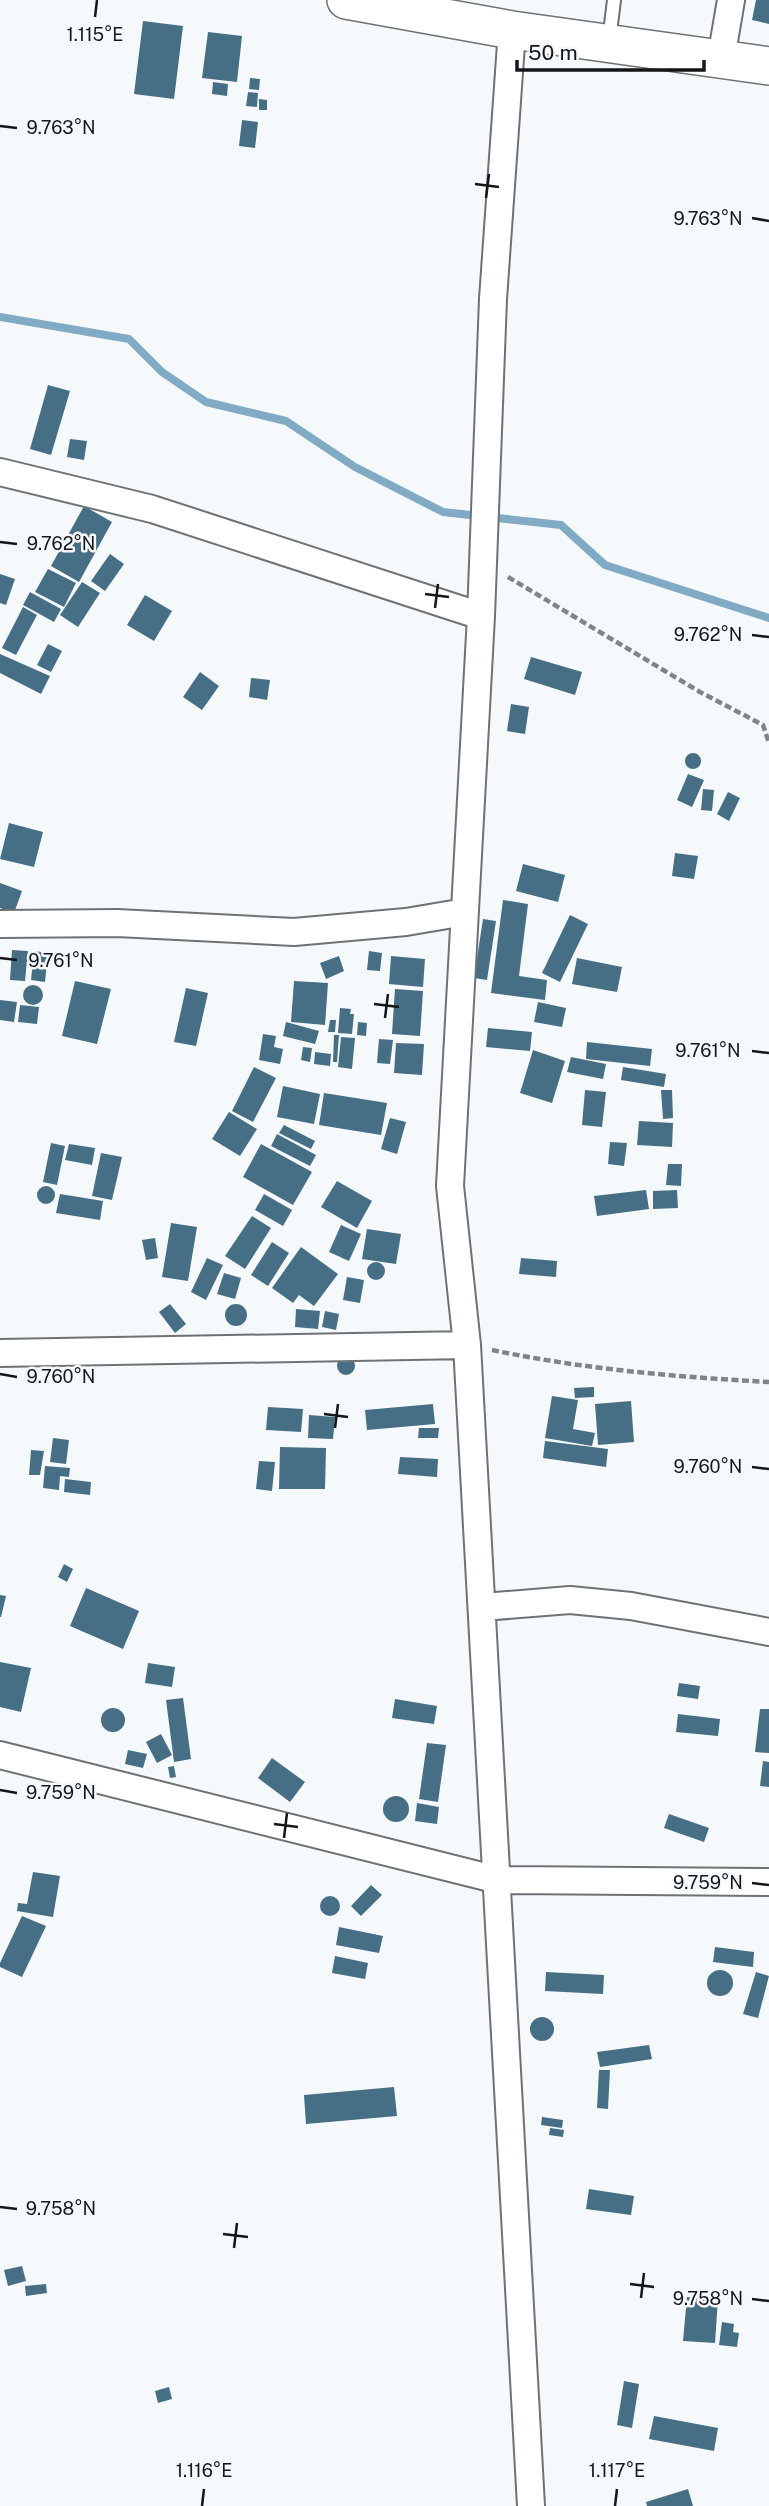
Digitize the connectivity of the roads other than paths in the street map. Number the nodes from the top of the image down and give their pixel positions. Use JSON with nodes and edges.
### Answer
{"nodes":[{"id":1,"x":346,"y":0,"type":"edge"},
{"id":2,"x":614,"y":0,"type":"edge"},
{"id":3,"x":730,"y":0,"type":"edge"},
{"id":4,"x":512,"y":30,"type":"junction"},
{"id":5,"x":608,"y":43,"type":"junction"},
{"id":6,"x":721,"y":59,"type":"junction"},
{"id":7,"x":769,"y":66,"type":"edge"},
{"id":8,"x":0,"y":472,"type":"edge"},
{"id":9,"x":481,"y":616,"type":"junction"},
{"id":10,"x":465,"y":912,"type":"junction"},
{"id":11,"x":0,"y":924,"type":"edge"},
{"id":12,"x":467,"y":1345,"type":"junction"},
{"id":13,"x":0,"y":1353,"type":"edge"},
{"id":14,"x":483,"y":1607,"type":"junction"},
{"id":15,"x":769,"y":1632,"type":"edge"},
{"id":16,"x":0,"y":1755,"type":"edge"},
{"id":17,"x":498,"y":1880,"type":"junction"},
{"id":18,"x":769,"y":1882,"type":"edge"},
{"id":19,"x":531,"y":2506,"type":"edge"}],
"edges":[{"from":1,"to":4,"type":"main road"},
{"from":2,"to":5,"type":"lane"},
{"from":3,"to":6,"type":"street"},
{"from":4,"to":5,"type":"main road"},
{"from":4,"to":9,"type":"street"},
{"from":5,"to":6,"type":"main road"},
{"from":6,"to":7,"type":"main road"},
{"from":8,"to":9,"type":"street"},
{"from":9,"to":10,"type":"street"},
{"from":10,"to":11,"type":"street"},
{"from":10,"to":12,"type":"street"},
{"from":12,"to":13,"type":"street"},
{"from":12,"to":14,"type":"street"},
{"from":14,"to":15,"type":"street"},
{"from":14,"to":17,"type":"street"},
{"from":16,"to":17,"type":"street"},
{"from":17,"to":18,"type":"street"},
{"from":17,"to":19,"type":"street"}]}
